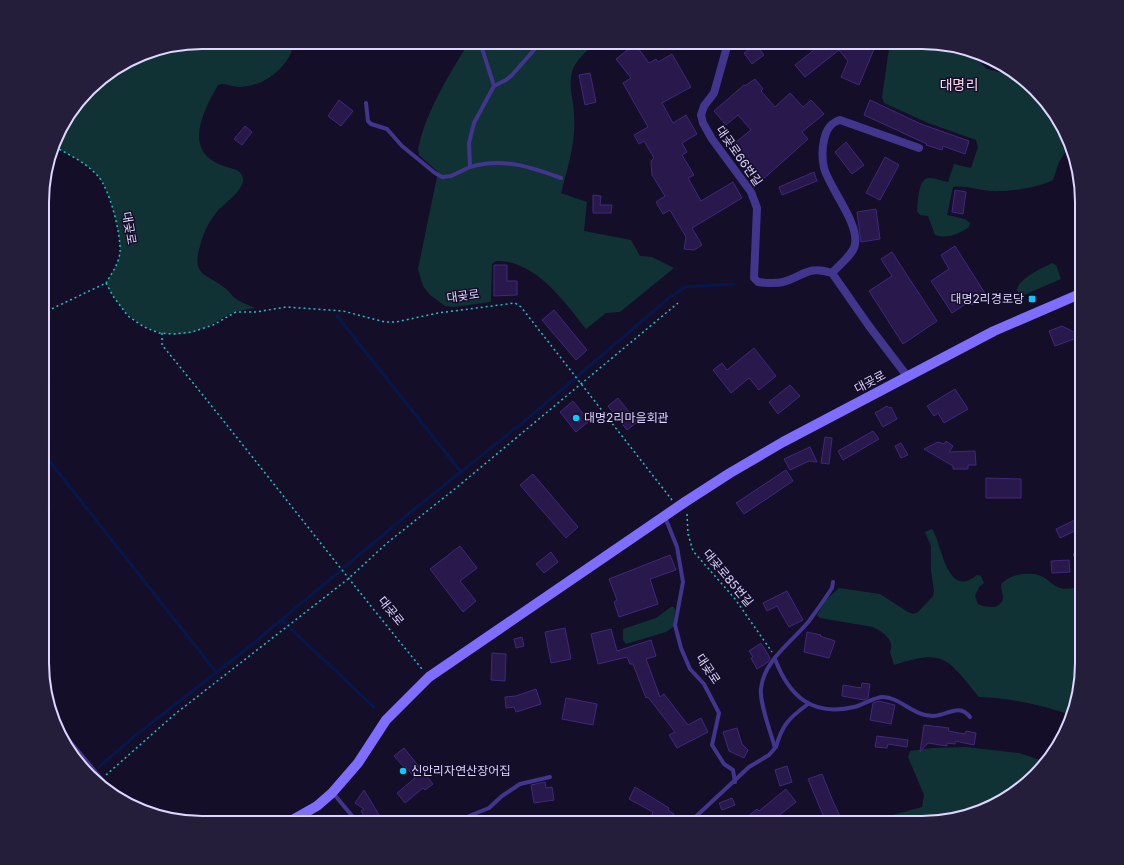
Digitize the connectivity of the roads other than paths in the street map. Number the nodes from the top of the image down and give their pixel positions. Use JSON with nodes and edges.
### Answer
{"nodes":[{"id":1,"x":482,"y":49,"type":"edge"},
{"id":2,"x":536,"y":49,"type":"edge"},
{"id":3,"x":731,"y":49,"type":"edge"},
{"id":4,"x":494,"y":86,"type":"junction"},
{"id":5,"x":366,"y":103,"type":"dead end"},
{"id":6,"x":919,"y":148,"type":"dead end"},
{"id":7,"x":470,"y":167,"type":"junction"},
{"id":8,"x":561,"y":178,"type":"dead end"},
{"id":9,"x":832,"y":273,"type":"junction"},
{"id":10,"x":1075,"y":296,"type":"edge"},
{"id":11,"x":907,"y":376,"type":"junction"},
{"id":12,"x":665,"y":516,"type":"junction"},
{"id":13,"x":833,"y":582,"type":"dead end"},
{"id":14,"x":775,"y":659,"type":"junction"},
{"id":15,"x":808,"y":704,"type":"junction"},
{"id":16,"x":970,"y":717,"type":"dead end"},
{"id":17,"x":776,"y":748,"type":"junction"},
{"id":18,"x":550,"y":777,"type":"dead end"},
{"id":19,"x":735,"y":782,"type":"junction"},
{"id":20,"x":332,"y":793,"type":"junction"},
{"id":21,"x":300,"y":816,"type":"edge"},
{"id":22,"x":352,"y":816,"type":"edge"},
{"id":23,"x":469,"y":816,"type":"edge"},
{"id":24,"x":697,"y":816,"type":"edge"}],
"edges":[{"from":1,"to":4,"type":"lane"},
{"from":2,"to":4,"type":"lane"},
{"from":3,"to":9,"type":"street","name":"대곶로66번길"},
{"from":4,"to":7,"type":"lane"},
{"from":5,"to":7,"type":"lane"},
{"from":6,"to":9,"type":"street"},
{"from":7,"to":8,"type":"lane"},
{"from":9,"to":11,"type":"street"},
{"from":10,"to":11,"type":"street","name":"대곶로"},
{"from":11,"to":12,"type":"street","name":"대곶로"},
{"from":12,"to":19,"type":"lane","name":"대곶로"},
{"from":12,"to":20,"type":"street","name":"대곶로"},
{"from":13,"to":14,"type":"lane"},
{"from":14,"to":15,"type":"lane"},
{"from":14,"to":17,"type":"lane"},
{"from":15,"to":16,"type":"lane"},
{"from":15,"to":17,"type":"lane"},
{"from":17,"to":19,"type":"lane"},
{"from":18,"to":23,"type":"lane"},
{"from":19,"to":24,"type":"lane"},
{"from":20,"to":21,"type":"street","name":"대곶로"},
{"from":20,"to":22,"type":"lane"}]}
